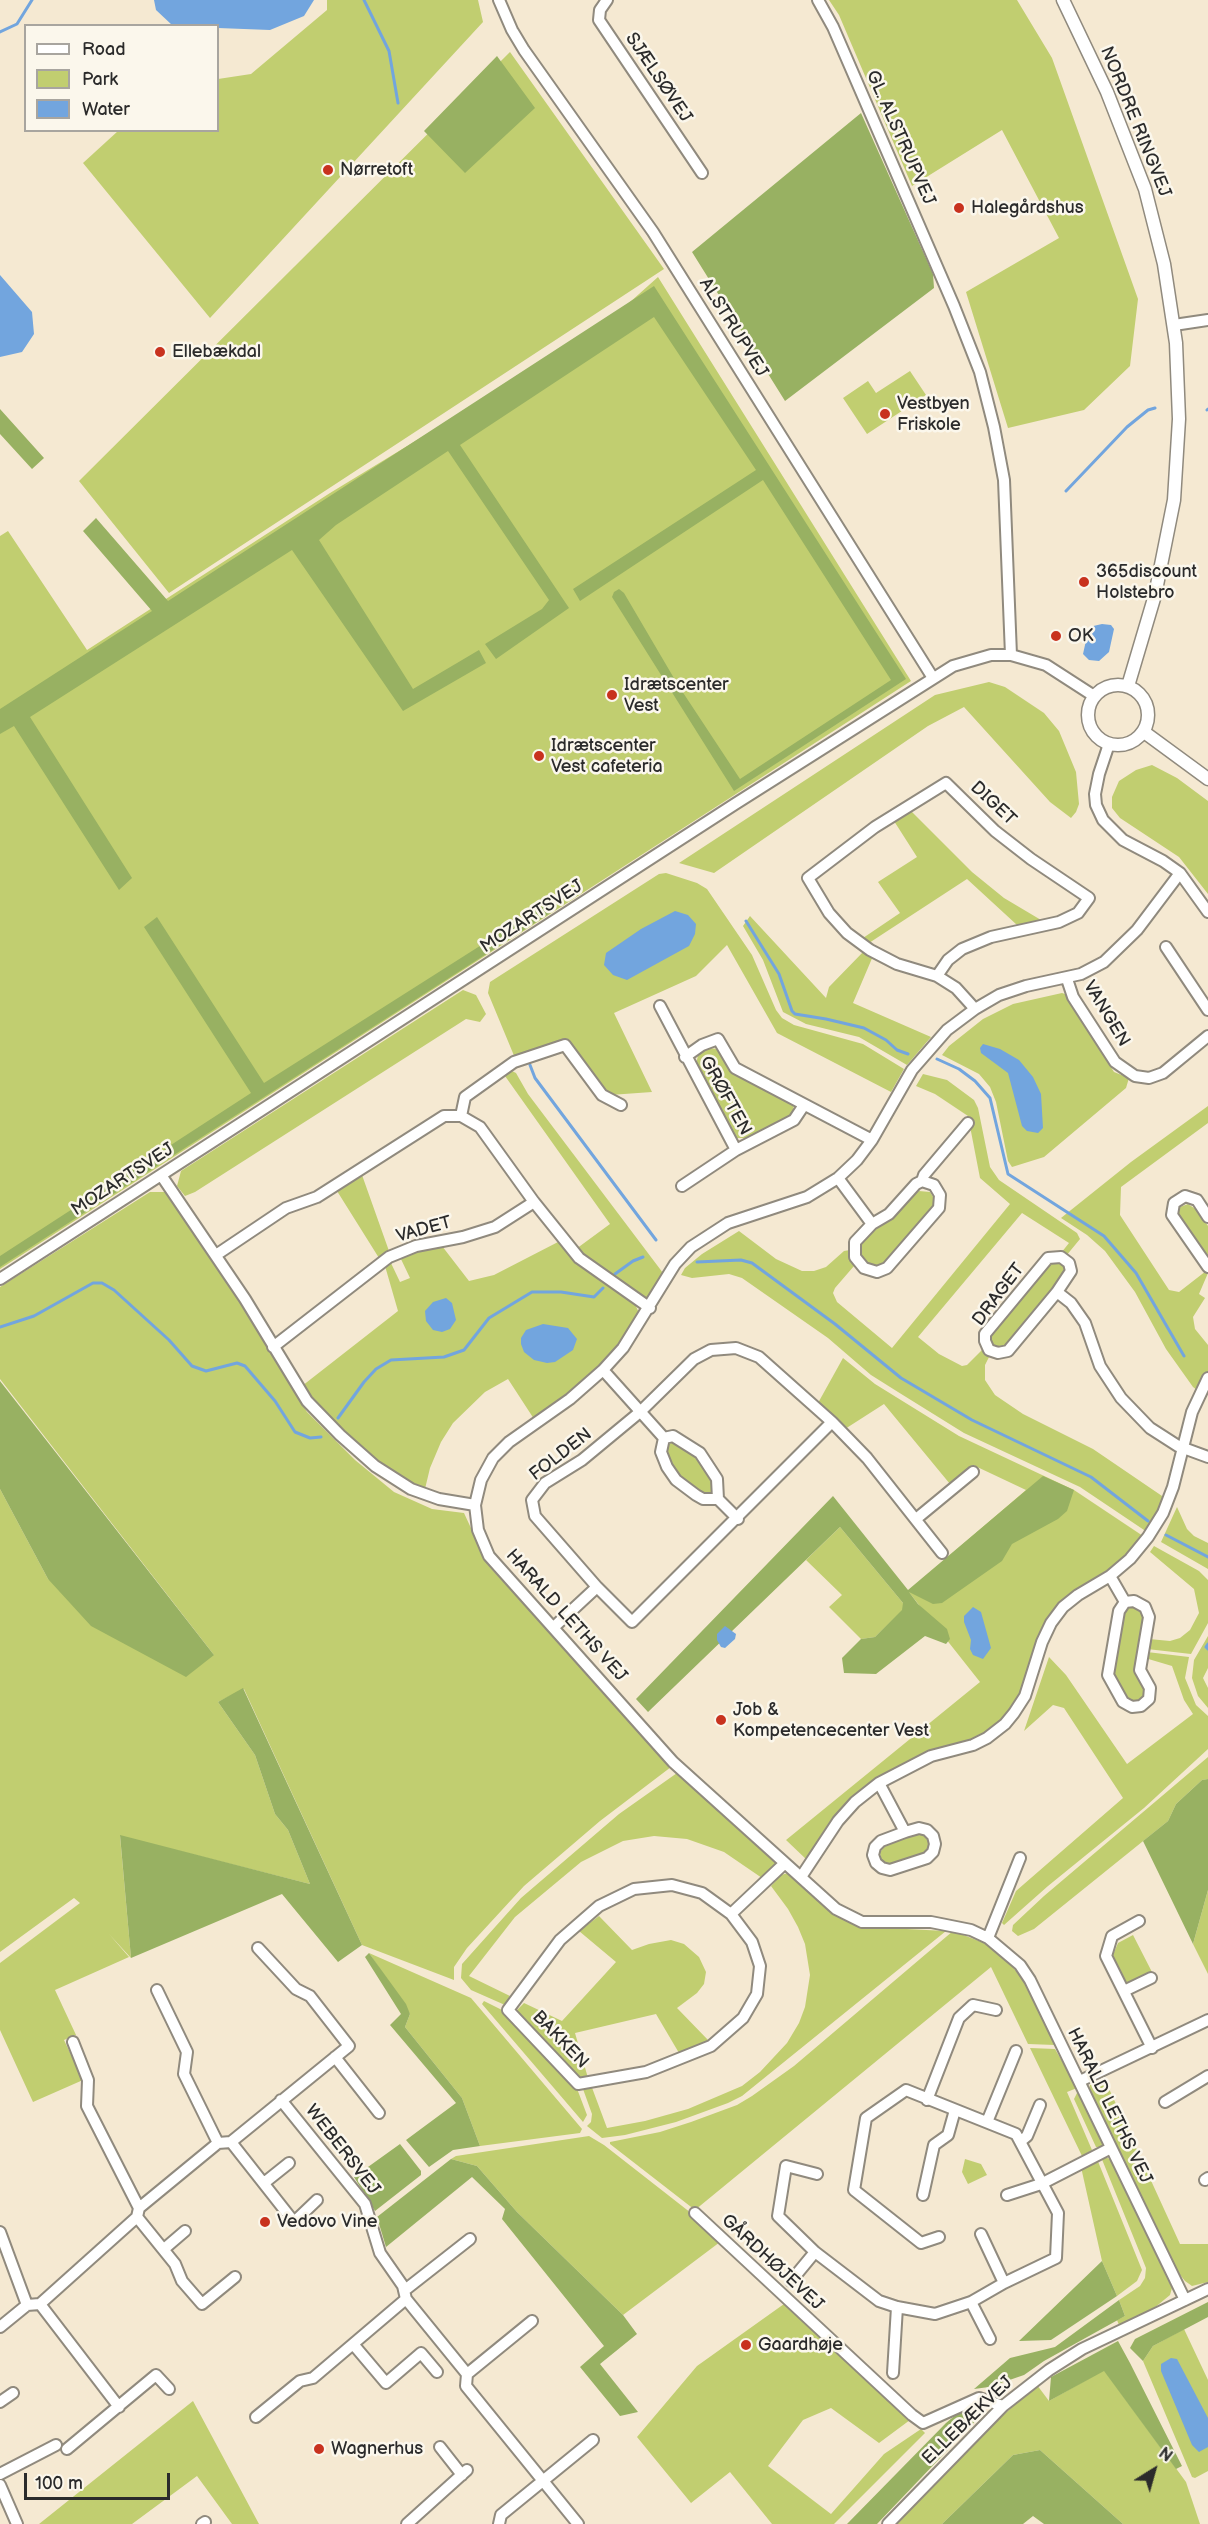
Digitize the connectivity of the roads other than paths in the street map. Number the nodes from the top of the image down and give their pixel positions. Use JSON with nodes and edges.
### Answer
{"nodes":[{"id":1,"x":499,"y":0,"type":"edge"},
{"id":2,"x":607,"y":0,"type":"edge"},
{"id":3,"x":818,"y":0,"type":"edge"},
{"id":4,"x":1063,"y":0,"type":"edge"},
{"id":5,"x":702,"y":173,"type":"dead end"},
{"id":6,"x":1208,"y":320,"type":"edge"},
{"id":7,"x":1174,"y":325,"type":"junction"},
{"id":8,"x":1011,"y":655,"type":"junction"},
{"id":9,"x":933,"y":678,"type":"junction"},
{"id":10,"x":1128,"y":686,"type":"junction"},
{"id":11,"x":1094,"y":696,"type":"junction"},
{"id":12,"x":1144,"y":732,"type":"junction"},
{"id":13,"x":1109,"y":744,"type":"junction"},
{"id":14,"x":1208,"y":779,"type":"edge"},
{"id":15,"x":1180,"y":873,"type":"junction"},
{"id":16,"x":1208,"y":912,"type":"edge"},
{"id":17,"x":1166,"y":947,"type":"dead end"},
{"id":18,"x":937,"y":976,"type":"junction"},
{"id":19,"x":1067,"y":979,"type":"junction"},
{"id":20,"x":660,"y":1006,"type":"dead end"},
{"id":21,"x":975,"y":1009,"type":"junction"},
{"id":22,"x":1208,"y":1010,"type":"edge"},
{"id":23,"x":1208,"y":1036,"type":"edge"},
{"id":24,"x":685,"y":1057,"type":"junction"},
{"id":25,"x":621,"y":1105,"type":"dead end"},
{"id":26,"x":804,"y":1105,"type":"junction"},
{"id":27,"x":462,"y":1116,"type":"junction"},
{"id":28,"x":968,"y":1123,"type":"dead end"},
{"id":29,"x":872,"y":1140,"type":"junction"},
{"id":30,"x":736,"y":1150,"type":"junction"},
{"id":31,"x":161,"y":1175,"type":"junction"},
{"id":32,"x":838,"y":1178,"type":"junction"},
{"id":33,"x":922,"y":1181,"type":"junction"},
{"id":34,"x":682,"y":1186,"type":"dead end"},
{"id":35,"x":534,"y":1202,"type":"junction"},
{"id":36,"x":1208,"y":1217,"type":"edge"},
{"id":37,"x":872,"y":1224,"type":"junction"},
{"id":38,"x":216,"y":1255,"type":"junction"},
{"id":39,"x":1208,"y":1267,"type":"edge"},
{"id":40,"x":0,"y":1279,"type":"edge"},
{"id":41,"x":1057,"y":1292,"type":"junction"},
{"id":42,"x":650,"y":1308,"type":"junction"},
{"id":43,"x":273,"y":1347,"type":"junction"},
{"id":44,"x":603,"y":1371,"type":"junction"},
{"id":45,"x":1208,"y":1378,"type":"edge"},
{"id":46,"x":640,"y":1412,"type":"junction"},
{"id":47,"x":832,"y":1422,"type":"junction"},
{"id":48,"x":664,"y":1438,"type":"junction"},
{"id":49,"x":1182,"y":1448,"type":"junction"},
{"id":50,"x":1208,"y":1457,"type":"edge"},
{"id":51,"x":973,"y":1472,"type":"dead end"},
{"id":52,"x":718,"y":1499,"type":"junction"},
{"id":53,"x":475,"y":1505,"type":"junction"},
{"id":54,"x":738,"y":1519,"type":"junction"},
{"id":55,"x":916,"y":1519,"type":"junction"},
{"id":56,"x":942,"y":1553,"type":"dead end"},
{"id":57,"x":1110,"y":1576,"type":"junction"},
{"id":58,"x":597,"y":1587,"type":"junction"},
{"id":59,"x":1125,"y":1602,"type":"junction"},
{"id":60,"x":555,"y":1626,"type":"junction"},
{"id":61,"x":879,"y":1783,"type":"junction"},
{"id":62,"x":905,"y":1832,"type":"junction"},
{"id":63,"x":1020,"y":1858,"type":"dead end"},
{"id":64,"x":785,"y":1863,"type":"junction"},
{"id":65,"x":801,"y":1877,"type":"junction"},
{"id":66,"x":731,"y":1914,"type":"junction"},
{"id":67,"x":1139,"y":1921,"type":"dead end"},
{"id":68,"x":988,"y":1938,"type":"junction"},
{"id":69,"x":258,"y":1948,"type":"dead end"},
{"id":70,"x":1151,"y":1978,"type":"dead end"},
{"id":71,"x":157,"y":1989,"type":"dead end"},
{"id":72,"x":1124,"y":1991,"type":"junction"},
{"id":73,"x":996,"y":2010,"type":"dead end"},
{"id":74,"x":1208,"y":2020,"type":"edge"},
{"id":75,"x":73,"y":2042,"type":"dead end"},
{"id":76,"x":1152,"y":2048,"type":"junction"},
{"id":77,"x":1016,"y":2051,"type":"dead end"},
{"id":78,"x":335,"y":2057,"type":"junction"},
{"id":79,"x":1208,"y":2076,"type":"edge"},
{"id":80,"x":1080,"y":2081,"type":"junction"},
{"id":81,"x":281,"y":2100,"type":"junction"},
{"id":82,"x":927,"y":2100,"type":"junction"},
{"id":83,"x":1165,"y":2102,"type":"dead end"},
{"id":84,"x":1040,"y":2105,"type":"dead end"},
{"id":85,"x":955,"y":2110,"type":"junction"},
{"id":86,"x":379,"y":2113,"type":"dead end"},
{"id":87,"x":987,"y":2122,"type":"junction"},
{"id":88,"x":1021,"y":2141,"type":"junction"},
{"id":89,"x":231,"y":2142,"type":"junction"},
{"id":90,"x":218,"y":2143,"type":"junction"},
{"id":91,"x":1111,"y":2148,"type":"junction"},
{"id":92,"x":289,"y":2163,"type":"dead end"},
{"id":93,"x":817,"y":2174,"type":"dead end"},
{"id":94,"x":264,"y":2183,"type":"junction"},
{"id":95,"x":1041,"y":2184,"type":"junction"},
{"id":96,"x":923,"y":2195,"type":"dead end"},
{"id":97,"x":1007,"y":2195,"type":"dead end"},
{"id":98,"x":317,"y":2200,"type":"dead end"},
{"id":99,"x":138,"y":2213,"type":"junction"},
{"id":100,"x":695,"y":2213,"type":"dead end"},
{"id":101,"x":185,"y":2231,"type":"dead end"},
{"id":102,"x":0,"y":2232,"type":"edge"},
{"id":103,"x":981,"y":2234,"type":"dead end"},
{"id":104,"x":939,"y":2237,"type":"dead end"},
{"id":105,"x":470,"y":2239,"type":"dead end"},
{"id":106,"x":164,"y":2249,"type":"junction"},
{"id":107,"x":815,"y":2252,"type":"junction"},
{"id":108,"x":236,"y":2277,"type":"dead end"},
{"id":109,"x":791,"y":2281,"type":"dead end"},
{"id":110,"x":1004,"y":2283,"type":"junction"},
{"id":111,"x":1208,"y":2289,"type":"edge"},
{"id":112,"x":405,"y":2292,"type":"junction"},
{"id":113,"x":1185,"y":2300,"type":"junction"},
{"id":114,"x":971,"y":2302,"type":"junction"},
{"id":115,"x":40,"y":2304,"type":"junction"},
{"id":116,"x":27,"y":2306,"type":"junction"},
{"id":117,"x":897,"y":2307,"type":"junction"},
{"id":118,"x":532,"y":2321,"type":"dead end"},
{"id":119,"x":0,"y":2327,"type":"edge"},
{"id":120,"x":990,"y":2339,"type":"dead end"},
{"id":121,"x":353,"y":2344,"type":"junction"},
{"id":122,"x":437,"y":2372,"type":"dead end"},
{"id":123,"x":893,"y":2373,"type":"dead end"},
{"id":124,"x":467,"y":2374,"type":"junction"},
{"id":125,"x":169,"y":2389,"type":"dead end"},
{"id":126,"x":13,"y":2393,"type":"dead end"},
{"id":127,"x":0,"y":2402,"type":"edge"},
{"id":128,"x":1003,"y":2406,"type":"junction"},
{"id":129,"x":119,"y":2407,"type":"junction"},
{"id":130,"x":256,"y":2417,"type":"dead end"},
{"id":131,"x":592,"y":2440,"type":"dead end"},
{"id":132,"x":56,"y":2445,"type":"dead end"},
{"id":133,"x":440,"y":2447,"type":"dead end"},
{"id":134,"x":67,"y":2449,"type":"dead end"},
{"id":135,"x":0,"y":2474,"type":"edge"},
{"id":136,"x":542,"y":2481,"type":"junction"},
{"id":137,"x":0,"y":2485,"type":"edge"},
{"id":138,"x":17,"y":2524,"type":"edge"},
{"id":139,"x":406,"y":2524,"type":"edge"},
{"id":140,"x":499,"y":2524,"type":"edge"},
{"id":141,"x":578,"y":2524,"type":"edge"},
{"id":142,"x":888,"y":2524,"type":"edge"}],
"edges":[{"from":1,"to":9,"type":"street","name":"ALSTRUPVEJ"},
{"from":2,"to":5,"type":"street","name":"SJÆLSØVEJ"},
{"from":3,"to":8,"type":"street","name":"GL. ALSTRUPVEJ"},
{"from":4,"to":7,"type":"main road","name":"NORDRE RINGVEJ"},
{"from":6,"to":7,"type":"street"},
{"from":7,"to":10,"type":"main road","name":"NORDRE RINGVEJ"},
{"from":8,"to":9,"type":"street","name":"MOZARTSVEJ"},
{"from":8,"to":11,"type":"street","name":"MOZARTSVEJ"},
{"from":9,"to":31,"type":"street","name":"MOZARTSVEJ"},
{"from":10,"to":11,"type":"main road"},
{"from":10,"to":12,"type":"main road"},
{"from":11,"to":13,"type":"main road"},
{"from":12,"to":13,"type":"main road"},
{"from":12,"to":14,"type":"main road"},
{"from":13,"to":15,"type":"street"},
{"from":15,"to":16,"type":"street"},
{"from":15,"to":19,"type":"street","name":"HARALD LETHS VEJ"},
{"from":17,"to":22,"type":"street"},
{"from":18,"to":18,"type":"street","name":"DIGET"},
{"from":18,"to":21,"type":"street","name":"DIGET"},
{"from":19,"to":21,"type":"street","name":"HARALD LETHS VEJ"},
{"from":19,"to":23,"type":"street","name":"VANGEN"},
{"from":20,"to":24,"type":"street","name":"GRØFTEN"},
{"from":21,"to":29,"type":"street","name":"HARALD LETHS VEJ"},
{"from":24,"to":26,"type":"street","name":"GRØFTEN"},
{"from":24,"to":30,"type":"street","name":"GRØFTEN"},
{"from":25,"to":27,"type":"street"},
{"from":26,"to":29,"type":"street","name":"GRØFTEN"},
{"from":26,"to":30,"type":"street","name":"GRØFTEN"},
{"from":27,"to":35,"type":"street"},
{"from":27,"to":38,"type":"street"},
{"from":28,"to":33,"type":"street"},
{"from":29,"to":32,"type":"street","name":"HARALD LETHS VEJ"},
{"from":30,"to":34,"type":"street","name":"GRØFTEN"},
{"from":31,"to":38,"type":"street"},
{"from":31,"to":40,"type":"street","name":"MOZARTSVEJ"},
{"from":32,"to":37,"type":"street"},
{"from":32,"to":42,"type":"street","name":"HARALD LETHS VEJ"},
{"from":33,"to":37,"type":"street"},
{"from":33,"to":37,"type":"street"},
{"from":35,"to":42,"type":"street"},
{"from":35,"to":43,"type":"street","name":"VADET"},
{"from":36,"to":39,"type":"street"},
{"from":38,"to":43,"type":"street"},
{"from":41,"to":41,"type":"street","name":"DRAGET"},
{"from":41,"to":49,"type":"street"},
{"from":42,"to":44,"type":"street","name":"HARALD LETHS VEJ"},
{"from":43,"to":53,"type":"street"},
{"from":44,"to":46,"type":"street"},
{"from":44,"to":53,"type":"street","name":"HARALD LETHS VEJ"},
{"from":45,"to":49,"type":"street"},
{"from":46,"to":47,"type":"street","name":"FOLDEN"},
{"from":46,"to":48,"type":"street"},
{"from":46,"to":58,"type":"street","name":"FOLDEN"},
{"from":47,"to":54,"type":"street","name":"FOLDEN"},
{"from":47,"to":55,"type":"street","name":"FOLDEN"},
{"from":48,"to":52,"type":"street"},
{"from":48,"to":52,"type":"street"},
{"from":49,"to":50,"type":"street"},
{"from":49,"to":57,"type":"street"},
{"from":51,"to":55,"type":"street"},
{"from":52,"to":54,"type":"street"},
{"from":53,"to":60,"type":"street","name":"HARALD LETHS VEJ"},
{"from":54,"to":58,"type":"street","name":"FOLDEN"},
{"from":55,"to":56,"type":"street","name":"FOLDEN"},
{"from":57,"to":59,"type":"street"},
{"from":57,"to":61,"type":"street"},
{"from":58,"to":60,"type":"street"},
{"from":59,"to":59,"type":"street"},
{"from":60,"to":64,"type":"street","name":"HARALD LETHS VEJ"},
{"from":61,"to":62,"type":"street"},
{"from":61,"to":65,"type":"street"},
{"from":62,"to":62,"type":"street"},
{"from":63,"to":68,"type":"street"},
{"from":64,"to":65,"type":"street","name":"HARALD LETHS VEJ"},
{"from":64,"to":66,"type":"street"},
{"from":65,"to":68,"type":"street","name":"HARALD LETHS VEJ"},
{"from":66,"to":66,"type":"street","name":"BAKKEN"},
{"from":67,"to":72,"type":"street"},
{"from":68,"to":80,"type":"street","name":"HARALD LETHS VEJ"},
{"from":69,"to":78,"type":"street"},
{"from":70,"to":72,"type":"street"},
{"from":71,"to":90,"type":"street"},
{"from":72,"to":76,"type":"street"},
{"from":73,"to":82,"type":"street"},
{"from":74,"to":76,"type":"street"},
{"from":75,"to":99,"type":"street"},
{"from":76,"to":80,"type":"street"},
{"from":77,"to":87,"type":"street"},
{"from":78,"to":81,"type":"street","name":"WEBERSVEJ"},
{"from":78,"to":86,"type":"street"},
{"from":79,"to":83,"type":"street"},
{"from":80,"to":91,"type":"street","name":"HARALD LETHS VEJ"},
{"from":81,"to":89,"type":"street","name":"WEBERSVEJ"},
{"from":81,"to":112,"type":"street","name":"WEBERSVEJ"},
{"from":82,"to":85,"type":"street"},
{"from":82,"to":104,"type":"street"},
{"from":84,"to":88,"type":"street"},
{"from":85,"to":87,"type":"street"},
{"from":85,"to":96,"type":"street"},
{"from":87,"to":88,"type":"street"},
{"from":88,"to":95,"type":"street"},
{"from":89,"to":90,"type":"street"},
{"from":89,"to":94,"type":"street"},
{"from":90,"to":99,"type":"street"},
{"from":91,"to":95,"type":"street"},
{"from":91,"to":113,"type":"street","name":"HARALD LETHS VEJ"},
{"from":92,"to":94,"type":"street"},
{"from":93,"to":107,"type":"street"},
{"from":94,"to":98,"type":"street"},
{"from":95,"to":97,"type":"street"},
{"from":95,"to":110,"type":"street"},
{"from":99,"to":106,"type":"street"},
{"from":99,"to":115,"type":"street"},
{"from":100,"to":128,"type":"street","name":"GÅRDHØJEVEJ"},
{"from":101,"to":106,"type":"street"},
{"from":102,"to":116,"type":"street"},
{"from":103,"to":110,"type":"street"},
{"from":105,"to":112,"type":"street"},
{"from":106,"to":108,"type":"street"},
{"from":107,"to":109,"type":"street"},
{"from":107,"to":117,"type":"street"},
{"from":110,"to":114,"type":"street"},
{"from":111,"to":113,"type":"street","name":"ELLEBÆKVEJ"},
{"from":112,"to":121,"type":"street"},
{"from":112,"to":124,"type":"street","name":"WEBERSVEJ"},
{"from":113,"to":128,"type":"street","name":"ELLEBÆKVEJ"},
{"from":114,"to":117,"type":"street"},
{"from":114,"to":120,"type":"street"},
{"from":115,"to":116,"type":"street"},
{"from":115,"to":129,"type":"street"},
{"from":116,"to":119,"type":"street"},
{"from":117,"to":123,"type":"street"},
{"from":118,"to":124,"type":"street"},
{"from":121,"to":122,"type":"street"},
{"from":121,"to":130,"type":"street"},
{"from":124,"to":136,"type":"street","name":"WEBERSVEJ"},
{"from":125,"to":129,"type":"street"},
{"from":126,"to":127,"type":"street"},
{"from":128,"to":142,"type":"street","name":"ELLEBÆKVEJ"},
{"from":129,"to":134,"type":"street"},
{"from":131,"to":136,"type":"street"},
{"from":132,"to":135,"type":"street"},
{"from":133,"to":139,"type":"street"},
{"from":136,"to":140,"type":"street"},
{"from":136,"to":141,"type":"street","name":"WEBERSVEJ"},
{"from":137,"to":138,"type":"street"}]}
